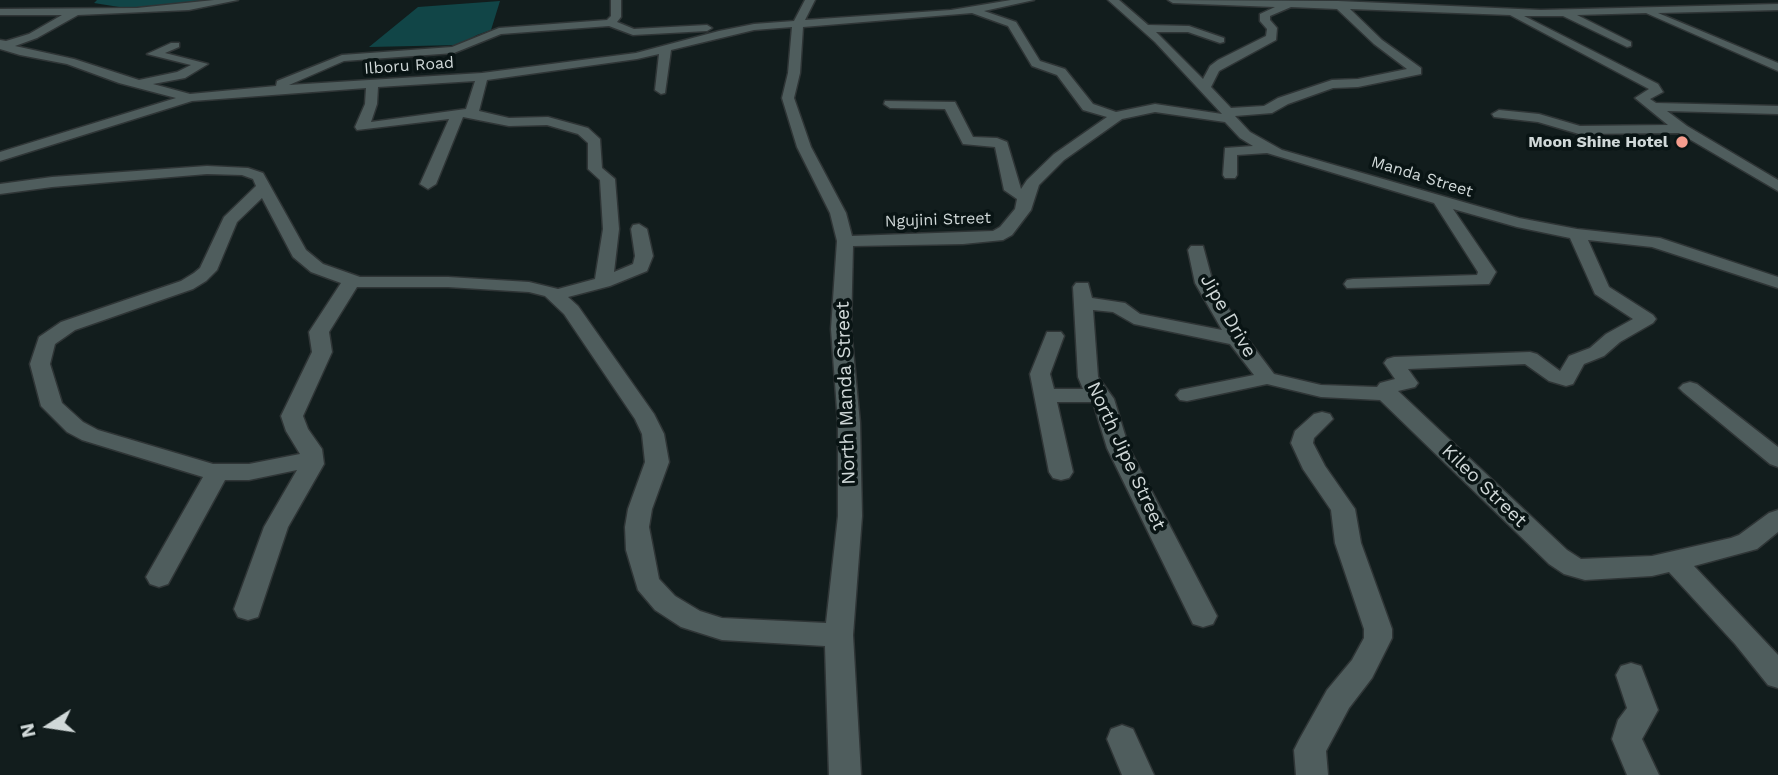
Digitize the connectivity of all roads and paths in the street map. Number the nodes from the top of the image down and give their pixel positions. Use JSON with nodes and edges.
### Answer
{"nodes":[{"id":1,"x":233,"y":0,"type":"edge"},
{"id":2,"x":616,"y":0,"type":"edge"},
{"id":3,"x":810,"y":0,"type":"edge"},
{"id":4,"x":1029,"y":0,"type":"edge"},
{"id":5,"x":1113,"y":0,"type":"edge"},
{"id":6,"x":1173,"y":0,"type":"edge"},
{"id":7,"x":1205,"y":0,"type":"edge"},
{"id":8,"x":1412,"y":0,"type":"edge"},
{"id":9,"x":1661,"y":0,"type":"edge"},
{"id":10,"x":1337,"y":3,"type":"edge"},
{"id":11,"x":1289,"y":4,"type":"junction"},
{"id":12,"x":1773,"y":6,"type":"edge"},
{"id":13,"x":964,"y":7,"type":"edge"},
{"id":14,"x":1422,"y":9,"type":"junction"},
{"id":15,"x":78,"y":10,"type":"junction"},
{"id":16,"x":1645,"y":11,"type":"junction"},
{"id":17,"x":1682,"y":11,"type":"junction"},
{"id":18,"x":0,"y":12,"type":"edge"},
{"id":19,"x":1510,"y":12,"type":"junction"},
{"id":20,"x":1563,"y":12,"type":"junction"},
{"id":21,"x":610,"y":23,"type":"junction"},
{"id":22,"x":798,"y":23,"type":"junction"},
{"id":23,"x":754,"y":27,"type":"junction"},
{"id":24,"x":1143,"y":28,"type":"junction"},
{"id":25,"x":1220,"y":40,"type":"dead end"},
{"id":26,"x":1,"y":44,"type":"edge"},
{"id":27,"x":1627,"y":44,"type":"dead end"},
{"id":28,"x":175,"y":45,"type":"dead end"},
{"id":29,"x":665,"y":50,"type":"junction"},
{"id":30,"x":1778,"y":67,"type":"edge"},
{"id":31,"x":482,"y":77,"type":"junction"},
{"id":32,"x":135,"y":83,"type":"junction"},
{"id":33,"x":372,"y":84,"type":"junction"},
{"id":34,"x":1205,"y":87,"type":"junction"},
{"id":35,"x":270,"y":89,"type":"junction"},
{"id":36,"x":661,"y":90,"type":"dead end"},
{"id":37,"x":191,"y":97,"type":"junction"},
{"id":38,"x":890,"y":104,"type":"dead end"},
{"id":39,"x":1653,"y":107,"type":"junction"},
{"id":40,"x":1778,"y":110,"type":"edge"},
{"id":41,"x":465,"y":113,"type":"junction"},
{"id":42,"x":1499,"y":114,"type":"dead end"},
{"id":43,"x":1117,"y":116,"type":"junction"},
{"id":44,"x":1229,"y":116,"type":"junction"},
{"id":45,"x":1682,"y":130,"type":"junction"},
{"id":46,"x":1269,"y":149,"type":"junction"},
{"id":47,"x":0,"y":157,"type":"edge"},
{"id":48,"x":1230,"y":175,"type":"dead end"},
{"id":49,"x":428,"y":184,"type":"dead end"},
{"id":50,"x":1778,"y":186,"type":"edge"},
{"id":51,"x":264,"y":187,"type":"junction"},
{"id":52,"x":0,"y":189,"type":"edge"},
{"id":53,"x":1025,"y":197,"type":"junction"},
{"id":54,"x":1439,"y":199,"type":"junction"},
{"id":55,"x":639,"y":229,"type":"dead end"},
{"id":56,"x":1577,"y":234,"type":"junction"},
{"id":57,"x":845,"y":241,"type":"junction"},
{"id":58,"x":1197,"y":250,"type":"dead end"},
{"id":59,"x":352,"y":280,"type":"junction"},
{"id":60,"x":604,"y":282,"type":"junction"},
{"id":61,"x":1778,"y":283,"type":"edge"},
{"id":62,"x":1353,"y":284,"type":"dead end"},
{"id":63,"x":555,"y":295,"type":"junction"},
{"id":64,"x":1054,"y":336,"type":"dead end"},
{"id":65,"x":1237,"y":339,"type":"junction"},
{"id":66,"x":1267,"y":379,"type":"junction"},
{"id":67,"x":1690,"y":388,"type":"dead end"},
{"id":68,"x":1100,"y":395,"type":"junction"},
{"id":69,"x":1387,"y":395,"type":"junction"},
{"id":70,"x":1045,"y":396,"type":"junction"},
{"id":71,"x":1187,"y":396,"type":"dead end"},
{"id":72,"x":1322,"y":419,"type":"dead end"},
{"id":73,"x":311,"y":459,"type":"junction"},
{"id":74,"x":1778,"y":459,"type":"edge"},
{"id":75,"x":218,"y":472,"type":"junction"},
{"id":76,"x":1061,"y":472,"type":"dead end"},
{"id":77,"x":1778,"y":519,"type":"edge"},
{"id":78,"x":1674,"y":561,"type":"junction"},
{"id":79,"x":159,"y":577,"type":"dead end"},
{"id":80,"x":248,"y":609,"type":"dead end"},
{"id":81,"x":1203,"y":616,"type":"dead end"},
{"id":82,"x":839,"y":635,"type":"junction"},
{"id":83,"x":1631,"y":675,"type":"dead end"},
{"id":84,"x":1778,"y":676,"type":"edge"},
{"id":85,"x":1122,"y":739,"type":"dead end"},
{"id":86,"x":845,"y":775,"type":"edge"},
{"id":87,"x":1138,"y":775,"type":"edge"},
{"id":88,"x":1312,"y":775,"type":"edge"},
{"id":89,"x":1643,"y":775,"type":"edge"}],
"edges":[{"from":1,"to":15,"type":"street"},
{"from":2,"to":21,"type":"street"},
{"from":3,"to":22,"type":"street"},
{"from":4,"to":13,"type":"street","name":"Ilboru Road"},
{"from":5,"to":24,"type":"street","name":"Manda Street"},
{"from":6,"to":7,"type":"street"},
{"from":7,"to":11,"type":"street"},
{"from":8,"to":14,"type":"street"},
{"from":9,"to":17,"type":"street"},
{"from":10,"to":11,"type":"street"},
{"from":10,"to":14,"type":"street"},
{"from":10,"to":44,"type":"street","name":"Ngujini Street"},
{"from":11,"to":34,"type":"street"},
{"from":12,"to":17,"type":"street"},
{"from":13,"to":22,"type":"street","name":"Ilboru Road"},
{"from":13,"to":43,"type":"street"},
{"from":14,"to":19,"type":"street"},
{"from":15,"to":18,"type":"street"},
{"from":15,"to":26,"type":"street"},
{"from":16,"to":17,"type":"street"},
{"from":16,"to":20,"type":"street"},
{"from":16,"to":30,"type":"street"},
{"from":19,"to":20,"type":"street"},
{"from":19,"to":39,"type":"street"},
{"from":20,"to":27,"type":"street"},
{"from":21,"to":23,"type":"street"},
{"from":21,"to":35,"type":"street"},
{"from":22,"to":23,"type":"street","name":"Ilboru Road"},
{"from":22,"to":57,"type":"street","name":"North Manda Street"},
{"from":23,"to":29,"type":"street","name":"Ilboru Road"},
{"from":24,"to":25,"type":"street"},
{"from":24,"to":34,"type":"street","name":"Manda Street"},
{"from":26,"to":32,"type":"street"},
{"from":28,"to":32,"type":"street"},
{"from":29,"to":31,"type":"street","name":"Ilboru Road"},
{"from":29,"to":36,"type":"street"},
{"from":31,"to":33,"type":"street","name":"Ilboru Road"},
{"from":31,"to":41,"type":"street"},
{"from":32,"to":37,"type":"street"},
{"from":33,"to":35,"type":"street","name":"Ilboru Road"},
{"from":33,"to":41,"type":"street"},
{"from":34,"to":44,"type":"street","name":"Manda Street"},
{"from":35,"to":37,"type":"street","name":"Ilboru Road"},
{"from":37,"to":47,"type":"street","name":"Ilboru Road"},
{"from":38,"to":53,"type":"street"},
{"from":39,"to":40,"type":"street"},
{"from":39,"to":45,"type":"street"},
{"from":41,"to":49,"type":"street"},
{"from":41,"to":60,"type":"street"},
{"from":42,"to":45,"type":"street"},
{"from":43,"to":44,"type":"street","name":"Ngujini Street"},
{"from":43,"to":53,"type":"street","name":"Ngujini Street"},
{"from":44,"to":46,"type":"street","name":"Manda Street"},
{"from":45,"to":50,"type":"street"},
{"from":46,"to":48,"type":"street"},
{"from":46,"to":54,"type":"street","name":"Manda Street"},
{"from":51,"to":52,"type":"street"},
{"from":51,"to":59,"type":"street"},
{"from":51,"to":75,"type":"street"},
{"from":53,"to":57,"type":"street","name":"Ngujini Street"},
{"from":54,"to":56,"type":"street","name":"Manda Street"},
{"from":54,"to":62,"type":"street"},
{"from":55,"to":60,"type":"street"},
{"from":56,"to":61,"type":"street","name":"Manda Street"},
{"from":56,"to":69,"type":"street"},
{"from":57,"to":82,"type":"street","name":"North Manda Street"},
{"from":58,"to":65,"type":"street","name":"Jipe Drive"},
{"from":59,"to":63,"type":"street"},
{"from":59,"to":73,"type":"street"},
{"from":60,"to":63,"type":"street"},
{"from":63,"to":82,"type":"street"},
{"from":64,"to":70,"type":"street"},
{"from":65,"to":66,"type":"street","name":"Jipe Drive"},
{"from":65,"to":68,"type":"street","name":"North Jipe Street"},
{"from":66,"to":69,"type":"street"},
{"from":66,"to":71,"type":"street"},
{"from":67,"to":74,"type":"street"},
{"from":68,"to":70,"type":"street"},
{"from":68,"to":81,"type":"street","name":"North Jipe Street"},
{"from":69,"to":78,"type":"street","name":"Kileo Street"},
{"from":70,"to":76,"type":"street"},
{"from":72,"to":88,"type":"street"},
{"from":73,"to":75,"type":"street"},
{"from":73,"to":80,"type":"street"},
{"from":75,"to":79,"type":"street"},
{"from":77,"to":78,"type":"street","name":"Kileo Street"},
{"from":78,"to":84,"type":"street"},
{"from":82,"to":86,"type":"street","name":"North Manda Street"},
{"from":83,"to":89,"type":"street"},
{"from":85,"to":87,"type":"street"}]}
